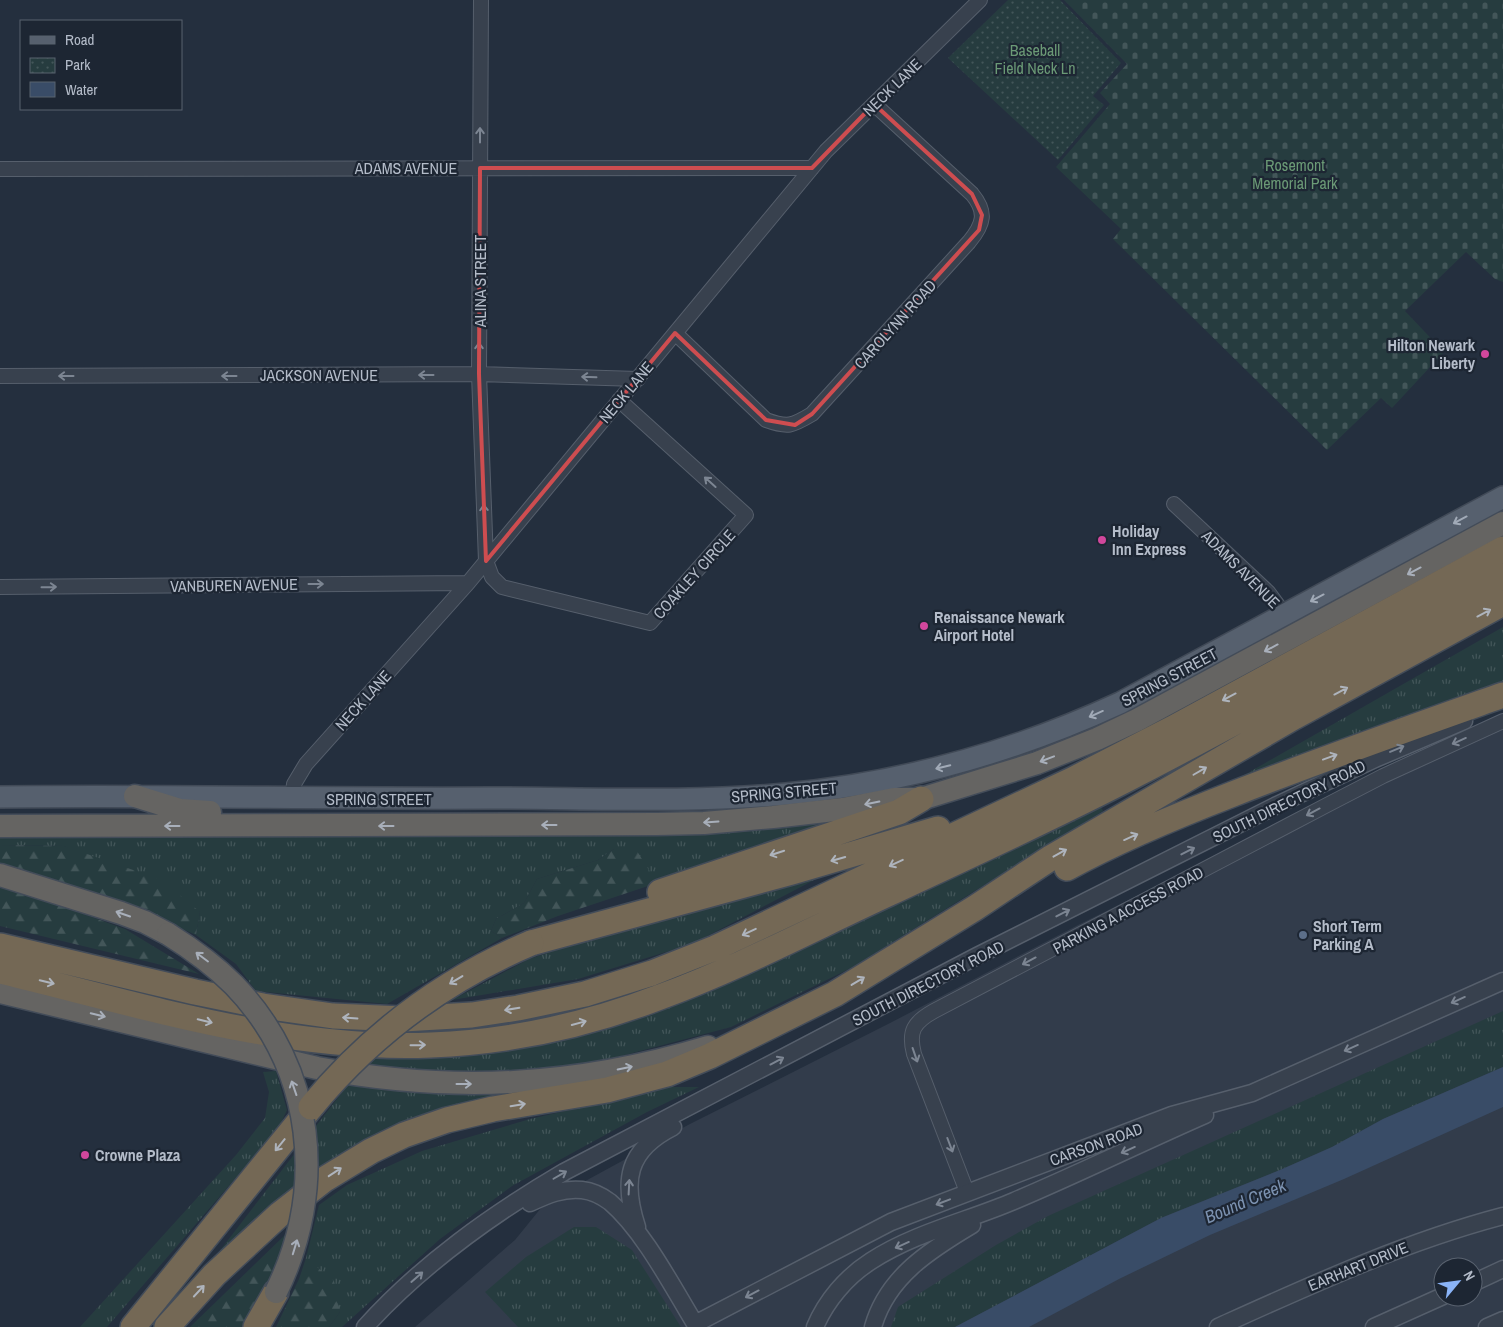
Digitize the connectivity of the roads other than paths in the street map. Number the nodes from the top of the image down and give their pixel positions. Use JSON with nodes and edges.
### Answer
{"nodes":[{"id":1,"x":481,"y":0,"type":"edge"},
{"id":2,"x":980,"y":0,"type":"edge"},
{"id":3,"x":874,"y":104,"type":"junction"},
{"id":4,"x":480,"y":168,"type":"junction"},
{"id":5,"x":812,"y":168,"type":"junction"},
{"id":6,"x":0,"y":169,"type":"edge"},
{"id":7,"x":674,"y":333,"type":"junction"},
{"id":8,"x":479,"y":374,"type":"junction"},
{"id":9,"x":0,"y":376,"type":"edge"},
{"id":10,"x":638,"y":379,"type":"junction"},
{"id":11,"x":619,"y":400,"type":"junction"},
{"id":12,"x":1503,"y":497,"type":"edge"},
{"id":13,"x":1174,"y":504,"type":"dead end"},
{"id":14,"x":1503,"y":523,"type":"edge"},
{"id":15,"x":1503,"y":549,"type":"edge"},
{"id":16,"x":486,"y":561,"type":"junction"},
{"id":17,"x":1503,"y":576,"type":"edge"},
{"id":18,"x":468,"y":583,"type":"junction"},
{"id":19,"x":0,"y":587,"type":"edge"},
{"id":20,"x":1503,"y":603,"type":"edge"},
{"id":21,"x":1285,"y":615,"type":"junction"},
{"id":22,"x":1503,"y":695,"type":"edge"},
{"id":23,"x":1503,"y":704,"type":"edge"},
{"id":24,"x":1503,"y":721,"type":"edge"},
{"id":25,"x":1051,"y":790,"type":"junction"},
{"id":26,"x":135,"y":796,"type":"junction"},
{"id":27,"x":0,"y":797,"type":"edge"},
{"id":28,"x":292,"y":798,"type":"junction"},
{"id":29,"x":921,"y":799,"type":"junction"},
{"id":30,"x":274,"y":825,"type":"junction"},
{"id":31,"x":0,"y":826,"type":"edge"},
{"id":32,"x":0,"y":875,"type":"edge"},
{"id":33,"x":975,"y":908,"type":"junction"},
{"id":34,"x":531,"y":943,"type":"junction"},
{"id":35,"x":0,"y":946,"type":"edge"},
{"id":36,"x":0,"y":971,"type":"edge"},
{"id":37,"x":1503,"y":981,"type":"edge"},
{"id":38,"x":0,"y":992,"type":"edge"},
{"id":39,"x":815,"y":1004,"type":"junction"},
{"id":40,"x":736,"y":1083,"type":"junction"},
{"id":41,"x":1252,"y":1093,"type":"junction"},
{"id":42,"x":968,"y":1192,"type":"junction"},
{"id":43,"x":1013,"y":1202,"type":"junction"},
{"id":44,"x":1503,"y":1216,"type":"edge"},
{"id":45,"x":489,"y":1220,"type":"junction"},
{"id":46,"x":639,"y":1234,"type":"junction"},
{"id":47,"x":1503,"y":1269,"type":"edge"},
{"id":48,"x":1483,"y":1278,"type":"edge"},
{"id":49,"x":276,"y":1292,"type":"junction"},
{"id":50,"x":157,"y":1297,"type":"junction"},
{"id":51,"x":1433,"y":1300,"type":"edge"},
{"id":52,"x":381,"y":1309,"type":"junction"},
{"id":53,"x":1503,"y":1322,"type":"edge"},
{"id":54,"x":696,"y":1325,"type":"edge"},
{"id":55,"x":119,"y":1327,"type":"edge"},
{"id":56,"x":133,"y":1327,"type":"edge"},
{"id":57,"x":167,"y":1327,"type":"edge"},
{"id":58,"x":256,"y":1327,"type":"edge"},
{"id":59,"x":264,"y":1327,"type":"edge"},
{"id":60,"x":358,"y":1327,"type":"edge"},
{"id":61,"x":365,"y":1327,"type":"edge"},
{"id":62,"x":815,"y":1327,"type":"edge"},
{"id":63,"x":873,"y":1327,"type":"edge"},
{"id":64,"x":1218,"y":1327,"type":"edge"},
{"id":65,"x":1374,"y":1327,"type":"edge"},
{"id":66,"x":1487,"y":1327,"type":"edge"},
{"id":67,"x":1495,"y":1327,"type":"edge"}],
"edges":[{"from":4,"to":1,"type":"street","name":"ALINA STREET","one_way":true},
{"from":2,"to":3,"type":"street","name":"NECK LANE"},
{"from":3,"to":5,"type":"street","name":"NECK LANE"},
{"from":3,"to":7,"type":"street","name":"CAROLYNN ROAD"},
{"from":4,"to":5,"type":"street","name":"ADAMS AVENUE"},
{"from":4,"to":6,"type":"street","name":"ADAMS AVENUE"},
{"from":8,"to":4,"type":"street","name":"ALINA STREET","one_way":true},
{"from":5,"to":7,"type":"street","name":"NECK LANE"},
{"from":7,"to":10,"type":"street","name":"NECK LANE"},
{"from":8,"to":9,"type":"street","name":"JACKSON AVENUE","one_way":true},
{"from":10,"to":8,"type":"street","name":"JACKSON AVENUE","one_way":true},
{"from":16,"to":8,"type":"street","name":"ALINA STREET","one_way":true},
{"from":10,"to":11,"type":"street","name":"NECK LANE"},
{"from":11,"to":16,"type":"street","name":"NECK LANE"},
{"from":16,"to":11,"type":"street","name":"COAKLEY CIRCLE","one_way":true},
{"from":12,"to":21,"type":"main road","name":"SPRING STREET","one_way":true},
{"from":13,"to":21,"type":"street","name":"ADAMS AVENUE"},
{"from":14,"to":29,"type":"highway","one_way":true},
{"from":15,"to":25,"type":"highway","one_way":true},
{"from":16,"to":18,"type":"street","name":"NECK LANE"},
{"from":36,"to":17,"type":"highway","one_way":true},
{"from":19,"to":18,"type":"street","name":"VANBUREN AVENUE","one_way":true},
{"from":18,"to":28,"type":"street","name":"NECK LANE"},
{"from":33,"to":20,"type":"highway","one_way":true},
{"from":21,"to":28,"type":"main road","name":"SPRING STREET","one_way":true},
{"from":33,"to":22,"type":"highway","one_way":true},
{"from":40,"to":23,"type":"street","name":"SOUTH DIRECTORY ROAD","one_way":true},
{"from":24,"to":42,"type":"street","name":"PARKING A ACCESS ROAD","one_way":true},
{"from":25,"to":34,"type":"highway","one_way":true},
{"from":25,"to":35,"type":"highway","one_way":true},
{"from":26,"to":27,"type":"main road","name":"SPRING STREET"},
{"from":26,"to":28,"type":"main road","name":"SPRING STREET"},
{"from":26,"to":30,"type":"highway"},
{"from":29,"to":30,"type":"highway","one_way":true},
{"from":29,"to":34,"type":"highway","one_way":true},
{"from":30,"to":31,"type":"highway","one_way":true},
{"from":49,"to":32,"type":"highway","one_way":true,"bridge":true},
{"from":39,"to":33,"type":"highway","one_way":true},
{"from":34,"to":50,"type":"highway","one_way":true,"bridge":true},
{"from":37,"to":41,"type":"street","name":"CARSON ROAD","one_way":true},
{"from":38,"to":39,"type":"highway","one_way":true},
{"from":57,"to":39,"type":"highway","one_way":true},
{"from":45,"to":40,"type":"street","name":"SOUTH DIRECTORY ROAD","one_way":true},
{"from":46,"to":40,"type":"street","one_way":true},
{"from":41,"to":42,"type":"street","name":"CARSON ROAD"},
{"from":41,"to":43,"type":"street","one_way":true},
{"from":42,"to":54,"type":"street","name":"CARSON ROAD","one_way":true},
{"from":43,"to":62,"type":"street","one_way":true},
{"from":43,"to":63,"type":"street"},
{"from":44,"to":64,"type":"street","name":"EARHART DRIVE"},
{"from":45,"to":46,"type":"street"},
{"from":52,"to":45,"type":"street","name":"SOUTH DIRECTORY ROAD","one_way":true},
{"from":46,"to":54,"type":"street"},
{"from":47,"to":48,"type":"street"},
{"from":49,"to":58,"type":"highway"},
{"from":49,"to":59,"type":"street"},
{"from":50,"to":55,"type":"highway"},
{"from":50,"to":56,"type":"highway"},
{"from":51,"to":65,"type":"street"},
{"from":52,"to":60,"type":"street"},
{"from":52,"to":61,"type":"street"},
{"from":53,"to":66,"type":"street"},
{"from":53,"to":67,"type":"street"}]}
